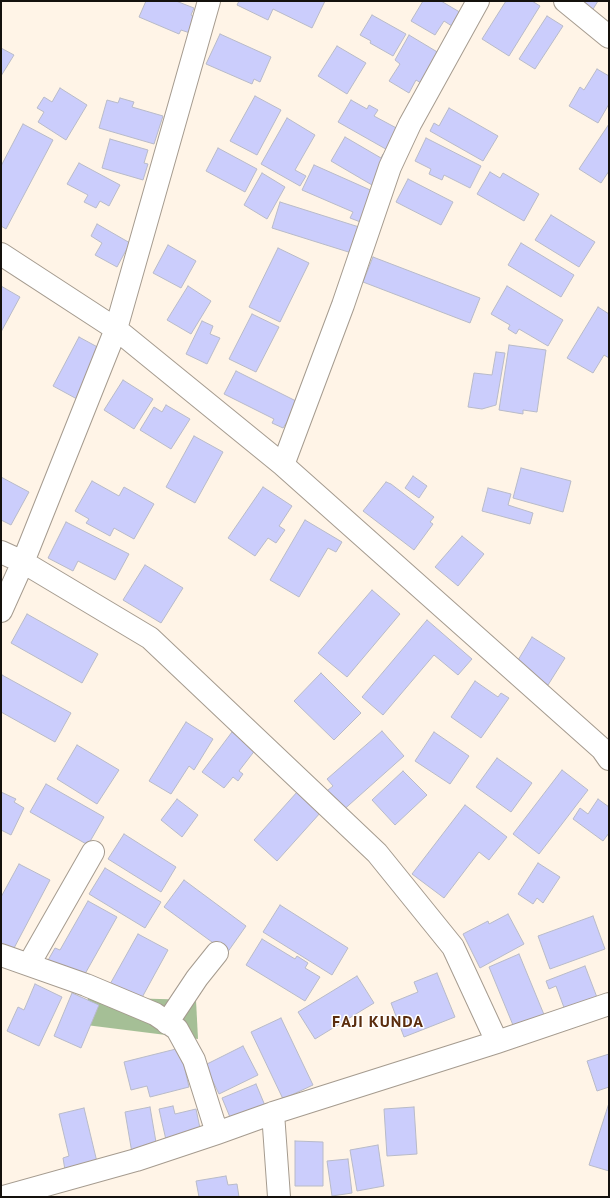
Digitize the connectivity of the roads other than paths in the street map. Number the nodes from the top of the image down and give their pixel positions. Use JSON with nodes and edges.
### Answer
{"nodes":[{"id":1,"x":210,"y":1,"type":"edge"},
{"id":2,"x":478,"y":1,"type":"edge"},
{"id":3,"x":565,"y":1,"type":"edge"},
{"id":4,"x":609,"y":37,"type":"edge"},
{"id":5,"x":1,"y":254,"type":"edge"},
{"id":6,"x":116,"y":329,"type":"junction"},
{"id":7,"x":282,"y":465,"type":"junction"},
{"id":8,"x":1,"y":552,"type":"edge"},
{"id":9,"x":23,"y":562,"type":"junction"},
{"id":10,"x":1,"y":611,"type":"edge"},
{"id":11,"x":609,"y":758,"type":"edge"},
{"id":12,"x":93,"y":852,"type":"dead end"},
{"id":13,"x":217,"y":953,"type":"dead end"},
{"id":14,"x":1,"y":955,"type":"edge"},
{"id":15,"x":29,"y":964,"type":"junction"},
{"id":16,"x":609,"y":1004,"type":"edge"},
{"id":17,"x":167,"y":1023,"type":"junction"},
{"id":18,"x":497,"y":1042,"type":"junction"},
{"id":19,"x":273,"y":1113,"type":"junction"},
{"id":20,"x":217,"y":1133,"type":"junction"},
{"id":21,"x":3,"y":1197,"type":"edge"},
{"id":22,"x":279,"y":1197,"type":"edge"}],
"edges":[{"from":1,"to":6,"type":"street"},
{"from":2,"to":7,"type":"street"},
{"from":3,"to":4,"type":"street"},
{"from":5,"to":6,"type":"street"},
{"from":6,"to":7,"type":"street"},
{"from":6,"to":9,"type":"street"},
{"from":7,"to":11,"type":"street"},
{"from":8,"to":9,"type":"street"},
{"from":9,"to":10,"type":"street"},
{"from":9,"to":18,"type":"street"},
{"from":12,"to":15,"type":"street"},
{"from":13,"to":17,"type":"street"},
{"from":14,"to":15,"type":"street"},
{"from":15,"to":17,"type":"street"},
{"from":16,"to":18,"type":"street"},
{"from":17,"to":20,"type":"street"},
{"from":18,"to":19,"type":"street"},
{"from":19,"to":20,"type":"street"},
{"from":19,"to":22,"type":"street"},
{"from":20,"to":21,"type":"street"}]}
